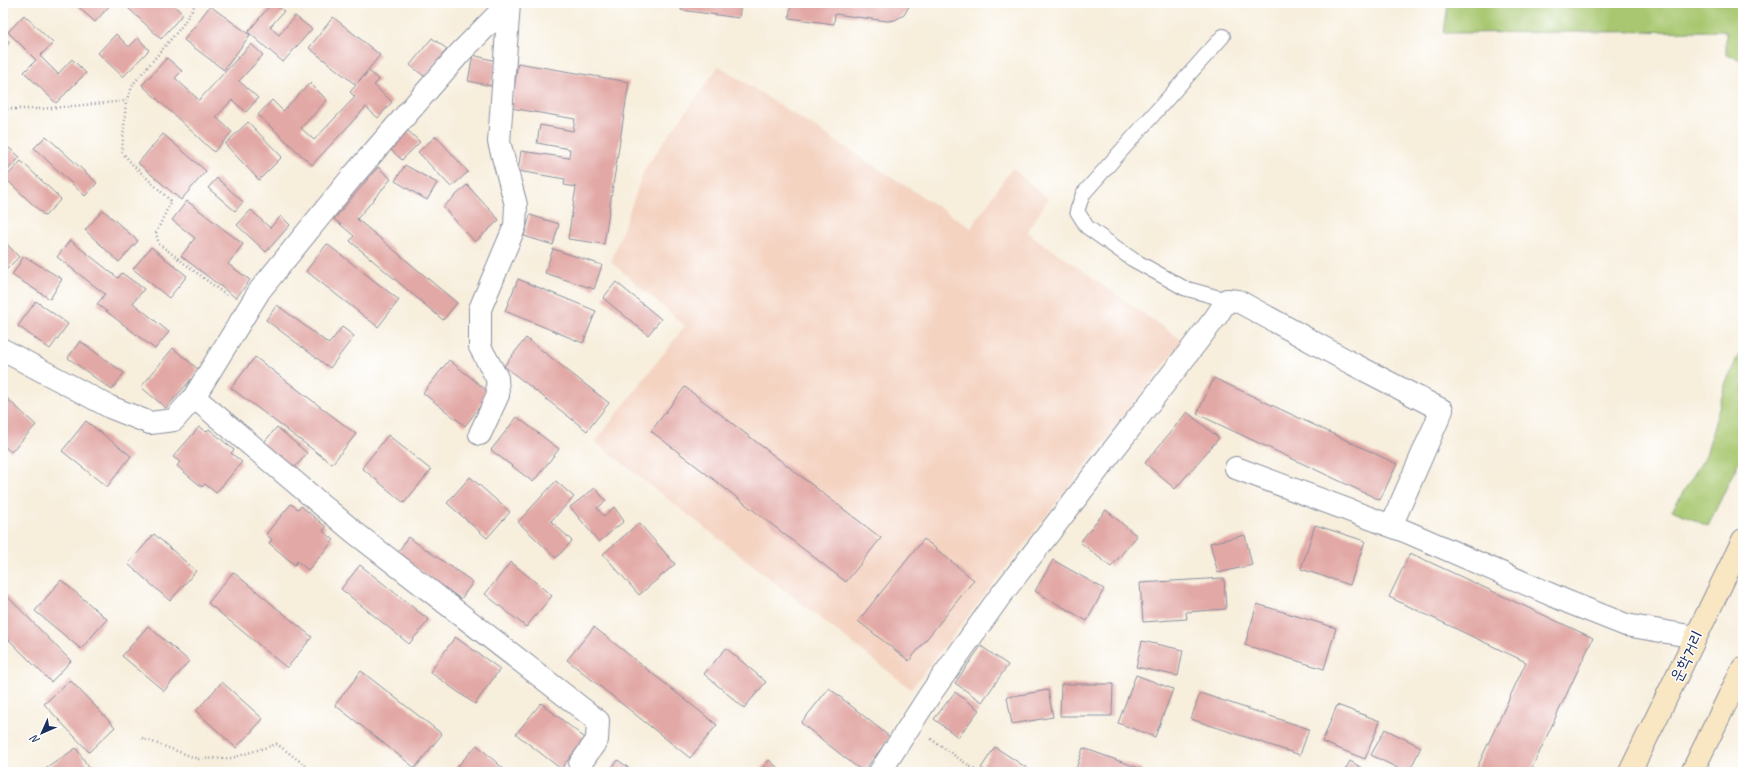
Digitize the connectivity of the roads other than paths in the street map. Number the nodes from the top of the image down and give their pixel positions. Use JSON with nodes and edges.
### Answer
{"nodes":[{"id":1,"x":509,"y":3,"type":"edge"},
{"id":2,"x":1223,"y":36,"type":"dead end"},
{"id":3,"x":1227,"y":300,"type":"junction"},
{"id":4,"x":3,"y":350,"type":"edge"},
{"id":5,"x":194,"y":397,"type":"junction"},
{"id":6,"x":480,"y":434,"type":"dead end"},
{"id":7,"x":1236,"y":468,"type":"dead end"},
{"id":8,"x":1391,"y":526,"type":"junction"},
{"id":9,"x":1743,"y":540,"type":"edge"},
{"id":10,"x":1696,"y":638,"type":"junction"},
{"id":11,"x":1743,"y":668,"type":"edge"},
{"id":12,"x":580,"y":772,"type":"edge"},
{"id":13,"x":880,"y":772,"type":"edge"},
{"id":14,"x":1630,"y":772,"type":"edge"},
{"id":15,"x":1692,"y":772,"type":"edge"}],
"edges":[{"from":1,"to":5,"type":"street"},
{"from":1,"to":6,"type":"street"},
{"from":2,"to":3,"type":"lane"},
{"from":3,"to":8,"type":"street"},
{"from":3,"to":13,"type":"street"},
{"from":4,"to":5,"type":"street"},
{"from":5,"to":12,"type":"street"},
{"from":7,"to":8,"type":"street"},
{"from":8,"to":10,"type":"street"},
{"from":9,"to":10,"type":"main road","name":"운학거리"},
{"from":10,"to":14,"type":"main road","name":"운학거리"},
{"from":11,"to":15,"type":"main road"}]}
